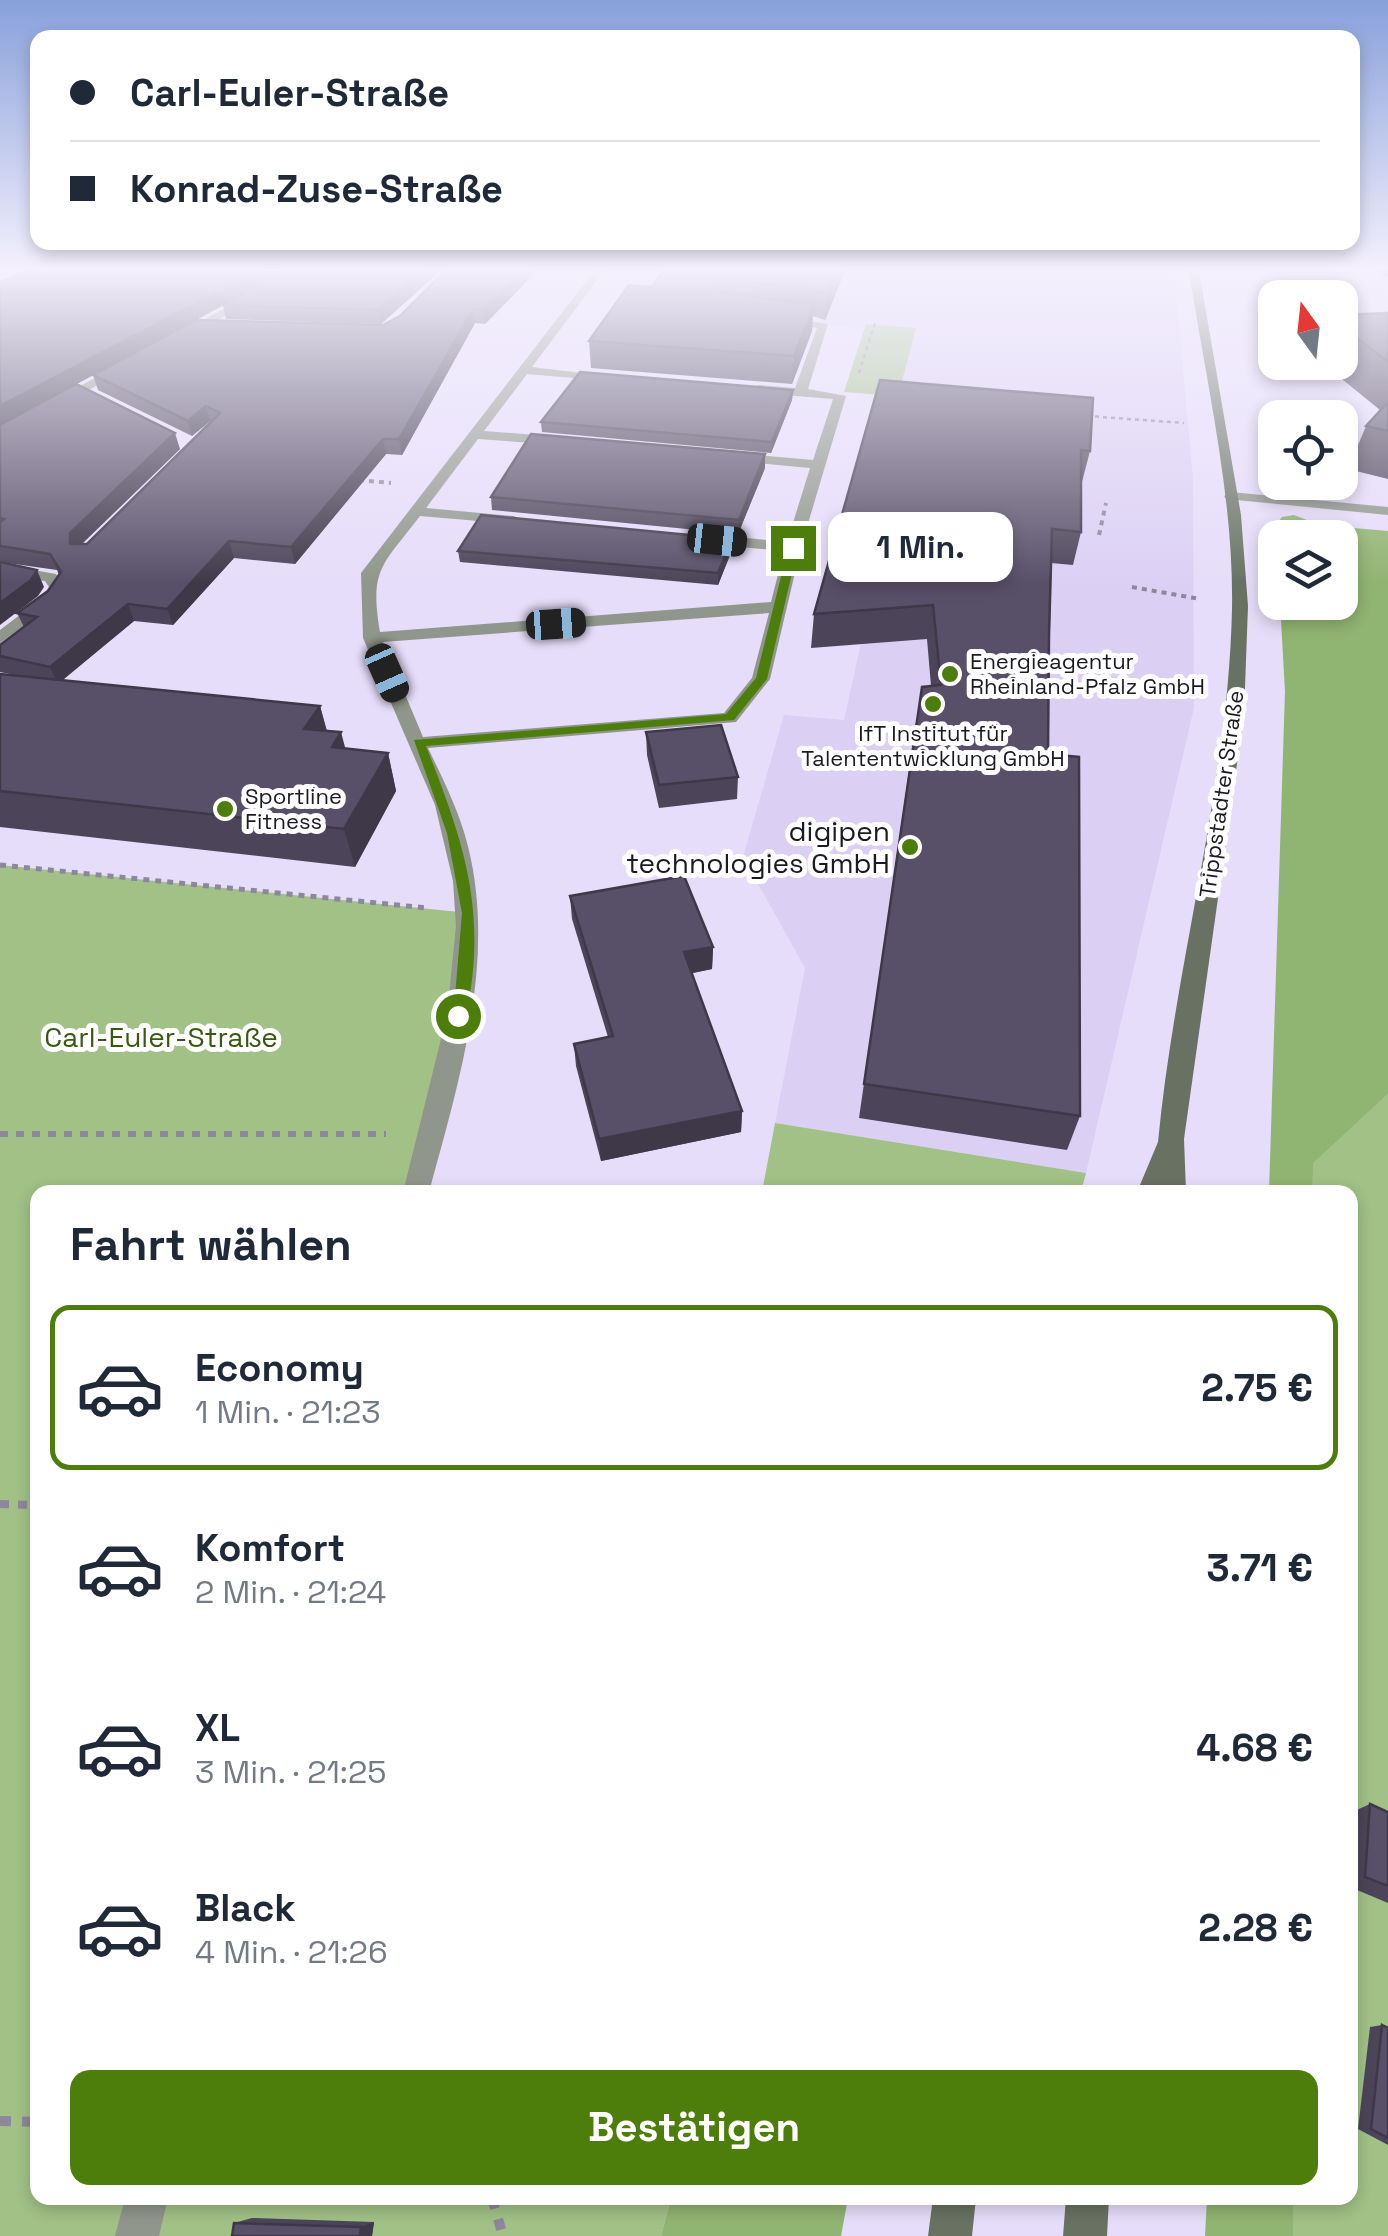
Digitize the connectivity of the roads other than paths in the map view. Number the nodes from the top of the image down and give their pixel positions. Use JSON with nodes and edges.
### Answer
{"nodes":[{"id":1,"x":109,"y":375,"type":"edge"},
{"id":2,"x":520,"y":375,"type":"edge"},
{"id":3,"x":589,"y":375,"type":"edge"},
{"id":4,"x":806,"y":375,"type":"edge"},
{"id":5,"x":1212,"y":375,"type":"edge"},
{"id":6,"x":622,"y":378,"type":"edge"},
{"id":7,"x":740,"y":388,"type":"edge"},
{"id":8,"x":82,"y":390,"type":"junction"},
{"id":9,"x":800,"y":392,"type":"junction"},
{"id":10,"x":96,"y":398,"type":"edge"},
{"id":11,"x":0,"y":434,"type":"edge"},
{"id":12,"x":472,"y":434,"type":"junction"},
{"id":13,"x":569,"y":442,"type":"edge"},
{"id":14,"x":723,"y":456,"type":"edge"},
{"id":15,"x":820,"y":465,"type":"junction"},
{"id":16,"x":1231,"y":496,"type":"junction"},
{"id":17,"x":414,"y":511,"type":"junction"},
{"id":18,"x":1388,"y":511,"type":"edge"},
{"id":19,"x":528,"y":522,"type":"edge"},
{"id":20,"x":679,"y":536,"type":"edge"},
{"id":21,"x":793,"y":548,"type":"junction"},
{"id":22,"x":0,"y":569,"type":"edge"},
{"id":23,"x":777,"y":608,"type":"junction"},
{"id":24,"x":0,"y":638,"type":"edge"},
{"id":25,"x":371,"y":638,"type":"junction"},
{"id":26,"x":418,"y":743,"type":"junction"},
{"id":27,"x":1171,"y":1140,"type":"junction"},
{"id":28,"x":418,"y":1185,"type":"edge"},
{"id":29,"x":1153,"y":1185,"type":"edge"},
{"id":30,"x":1173,"y":1185,"type":"edge"},
{"id":31,"x":145,"y":2205,"type":"edge"},
{"id":32,"x":954,"y":2205,"type":"edge"},
{"id":33,"x":1087,"y":2205,"type":"edge"},
{"id":34,"x":137,"y":2236,"type":"edge"},
{"id":35,"x":950,"y":2236,"type":"edge"},
{"id":36,"x":1085,"y":2236,"type":"edge"}],
"edges":[{"from":1,"to":8,"type":"street"},
{"from":2,"to":12,"type":"street"},
{"from":3,"to":6,"type":"street"},
{"from":4,"to":9,"type":"street"},
{"from":5,"to":16,"type":"main road","name":"Trippstadter Straße"},
{"from":7,"to":9,"type":"street"},
{"from":8,"to":10,"type":"street"},
{"from":8,"to":11,"type":"street"},
{"from":9,"to":15,"type":"street"},
{"from":12,"to":13,"type":"street"},
{"from":12,"to":17,"type":"street"},
{"from":14,"to":15,"type":"street"},
{"from":15,"to":21,"type":"street"},
{"from":16,"to":18,"type":"street"},
{"from":16,"to":27,"type":"main road","name":"Trippstadter Straße"},
{"from":17,"to":19,"type":"street"},
{"from":17,"to":25,"type":"street"},
{"from":20,"to":21,"type":"street"},
{"from":21,"to":23,"type":"street"},
{"from":22,"to":24,"type":"street"},
{"from":23,"to":25,"type":"street"},
{"from":23,"to":26,"type":"street"},
{"from":25,"to":26,"type":"street"},
{"from":26,"to":28,"type":"street"},
{"from":27,"to":29,"type":"main road","name":"Trippstadter Straße"},
{"from":27,"to":30,"type":"main road","name":"Trippstadter Straße"},
{"from":31,"to":34,"type":"street"},
{"from":32,"to":35,"type":"main road"},
{"from":33,"to":36,"type":"main road"}]}
